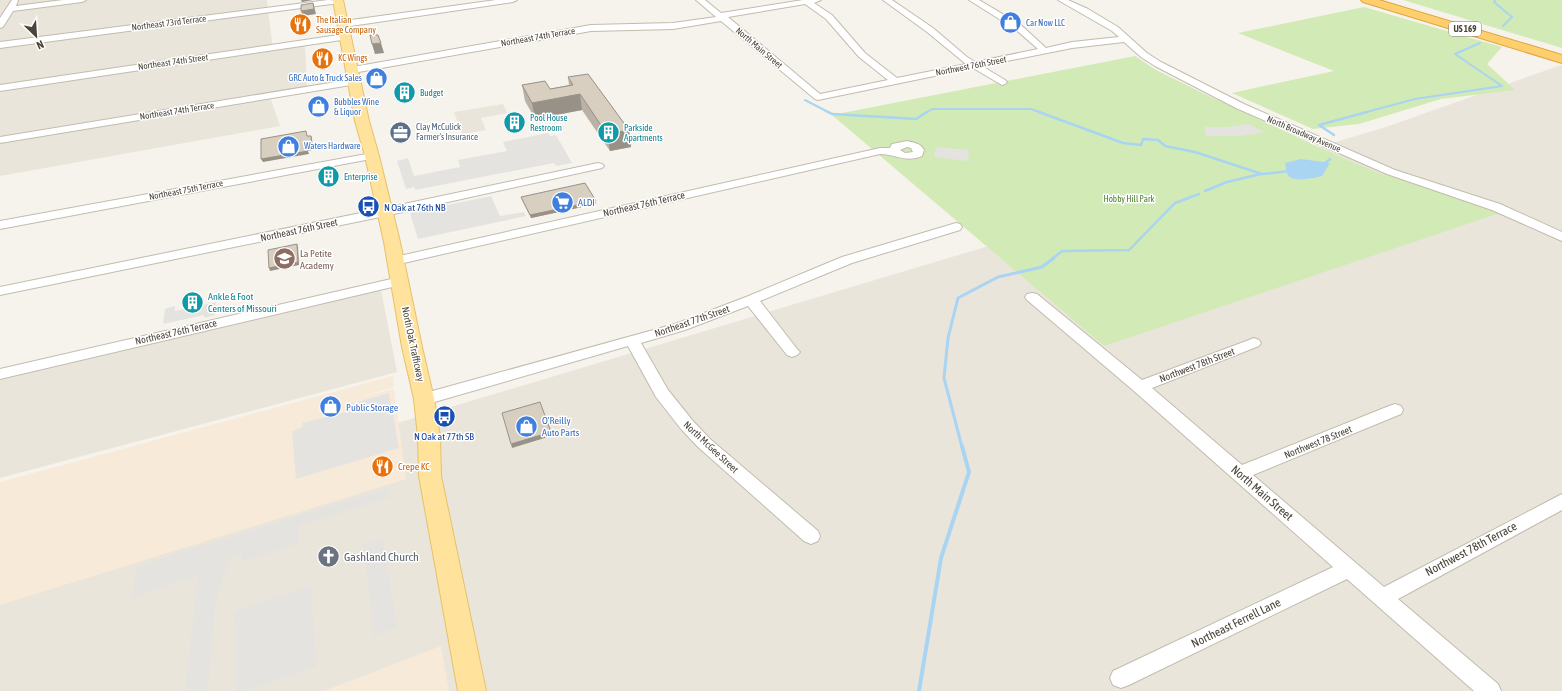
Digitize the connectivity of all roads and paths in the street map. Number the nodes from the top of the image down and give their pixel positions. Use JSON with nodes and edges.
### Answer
{"nodes":[{"id":1,"x":15,"y":0,"type":"edge"},
{"id":2,"x":82,"y":0,"type":"edge"},
{"id":3,"x":513,"y":0,"type":"edge"},
{"id":4,"x":700,"y":0,"type":"edge"},
{"id":5,"x":819,"y":0,"type":"edge"},
{"id":6,"x":887,"y":0,"type":"edge"},
{"id":7,"x":973,"y":0,"type":"edge"},
{"id":8,"x":1062,"y":0,"type":"edge"},
{"id":9,"x":1367,"y":0,"type":"edge"},
{"id":10,"x":1386,"y":0,"type":"edge"},
{"id":11,"x":338,"y":1,"type":"edge"},
{"id":12,"x":807,"y":2,"type":"junction"},
{"id":13,"x":10,"y":9,"type":"junction"},
{"id":14,"x":722,"y":17,"type":"junction"},
{"id":15,"x":0,"y":25,"type":"edge"},
{"id":16,"x":344,"y":31,"type":"junction"},
{"id":17,"x":1125,"y":39,"type":"junction"},
{"id":18,"x":0,"y":45,"type":"edge"},
{"id":19,"x":1045,"y":51,"type":"junction"},
{"id":20,"x":1562,"y":53,"type":"edge"},
{"id":21,"x":1562,"y":59,"type":"edge"},
{"id":22,"x":975,"y":65,"type":"junction"},
{"id":23,"x":353,"y":70,"type":"junction"},
{"id":24,"x":895,"y":81,"type":"junction"},
{"id":25,"x":354,"y":82,"type":"junction"},
{"id":26,"x":1002,"y":82,"type":"dead end"},
{"id":27,"x":0,"y":88,"type":"edge"},
{"id":28,"x":818,"y":96,"type":"joint"},
{"id":29,"x":0,"y":140,"type":"edge"},
{"id":30,"x":894,"y":151,"type":"dead end"},
{"id":31,"x":372,"y":156,"type":"junction"},
{"id":32,"x":598,"y":166,"type":"dead end"},
{"id":33,"x":385,"y":212,"type":"junction"},
{"id":34,"x":0,"y":225,"type":"edge"},
{"id":35,"x":956,"y":227,"type":"dead end"},
{"id":36,"x":1562,"y":237,"type":"edge"},
{"id":37,"x":397,"y":271,"type":"junction"},
{"id":38,"x":0,"y":291,"type":"edge"},
{"id":39,"x":1032,"y":297,"type":"dead end"},
{"id":40,"x":751,"y":300,"type":"junction"},
{"id":41,"x":632,"y":340,"type":"junction"},
{"id":42,"x":1254,"y":343,"type":"dead end"},
{"id":43,"x":792,"y":352,"type":"dead end"},
{"id":44,"x":0,"y":374,"type":"edge"},
{"id":45,"x":1140,"y":387,"type":"junction"},
{"id":46,"x":424,"y":399,"type":"junction"},
{"id":47,"x":1395,"y":410,"type":"dead end"},
{"id":48,"x":1240,"y":473,"type":"junction"},
{"id":49,"x":1561,"y":501,"type":"edge"},
{"id":50,"x":811,"y":536,"type":"dead end"},
{"id":51,"x":1350,"y":568,"type":"junction"},
{"id":52,"x":1383,"y":597,"type":"junction"},
{"id":53,"x":1121,"y":678,"type":"dead end"},
{"id":54,"x":472,"y":691,"type":"edge"},
{"id":55,"x":1490,"y":691,"type":"edge"}],
"edges":[{"from":1,"to":13,"type":"street"},
{"from":2,"to":13,"type":"street"},
{"from":3,"to":16,"type":"street","name":"Northeast 74th Street"},
{"from":4,"to":14,"type":"street","name":"North Main Street"},
{"from":5,"to":12,"type":"street","name":"Northeast 74th Terrace"},
{"from":6,"to":22,"type":"street"},
{"from":7,"to":19,"type":"street"},
{"from":8,"to":17,"type":"street","name":"North Broadway Avenue"},
{"from":9,"to":21,"type":"highway","number":"US 169"},
{"from":10,"to":20,"type":"highway","number":"US 169"},
{"from":11,"to":16,"type":"main road","name":"North Oak Trafficway"},
{"from":11,"to":18,"type":"street","name":"Northeast 73rd Terrace"},
{"from":12,"to":14,"type":"street","name":"Northeast 74th Terrace"},
{"from":12,"to":24,"type":"street"},
{"from":13,"to":15,"type":"street"},
{"from":14,"to":23,"type":"street","name":"Northeast 74th Terrace"},
{"from":14,"to":28,"type":"street","name":"North Main Street"},
{"from":16,"to":23,"type":"main road","name":"North Oak Trafficway"},
{"from":16,"to":27,"type":"street","name":"Northeast 74th Street"},
{"from":17,"to":19,"type":"street","name":"Northwest 76th Street"},
{"from":17,"to":36,"type":"street","name":"North Broadway Avenue"},
{"from":19,"to":22,"type":"street","name":"Northwest 76th Street"},
{"from":22,"to":24,"type":"street","name":"Northwest 76th Street"},
{"from":22,"to":26,"type":"street"},
{"from":23,"to":25,"type":"main road","name":"North Oak Trafficway"},
{"from":24,"to":28,"type":"street","name":"Northwest 76th Street"},
{"from":25,"to":29,"type":"street","name":"Northeast 74th Terrace"},
{"from":25,"to":31,"type":"main road","name":"North Oak Trafficway"},
{"from":30,"to":37,"type":"street","name":"Northeast 76th Terrace"},
{"from":31,"to":33,"type":"main road","name":"North Oak Trafficway"},
{"from":31,"to":34,"type":"street","name":"Northeast 75th Terrace"},
{"from":32,"to":33,"type":"street","name":"Northeast 76th Street"},
{"from":33,"to":37,"type":"main road","name":"North Oak Trafficway"},
{"from":33,"to":38,"type":"street","name":"Northeast 76th Street"},
{"from":35,"to":40,"type":"street","name":"Northeast 77th Street"},
{"from":37,"to":44,"type":"street","name":"Northeast 76th Terrace"},
{"from":37,"to":46,"type":"main road","name":"North Oak Trafficway"},
{"from":39,"to":45,"type":"street","name":"North Main Street"},
{"from":40,"to":41,"type":"street","name":"Northeast 77th Street"},
{"from":40,"to":43,"type":"street"},
{"from":41,"to":46,"type":"street","name":"Northeast 77th Street"},
{"from":41,"to":50,"type":"street","name":"North McGee Street"},
{"from":42,"to":45,"type":"street","name":"Northwest 78th Street"},
{"from":45,"to":48,"type":"street","name":"North Main Street"},
{"from":46,"to":54,"type":"main road","name":"North Oak Trafficway"},
{"from":47,"to":48,"type":"street","name":"Northwest 78 Street"},
{"from":48,"to":51,"type":"street","name":"North Main Street"},
{"from":49,"to":52,"type":"street","name":"Northwest 78th Terrace"},
{"from":51,"to":52,"type":"street","name":"North Main Street"},
{"from":51,"to":53,"type":"street","name":"Northeast Ferrell Lane"},
{"from":52,"to":55,"type":"street","name":"North Main Street"}]}
